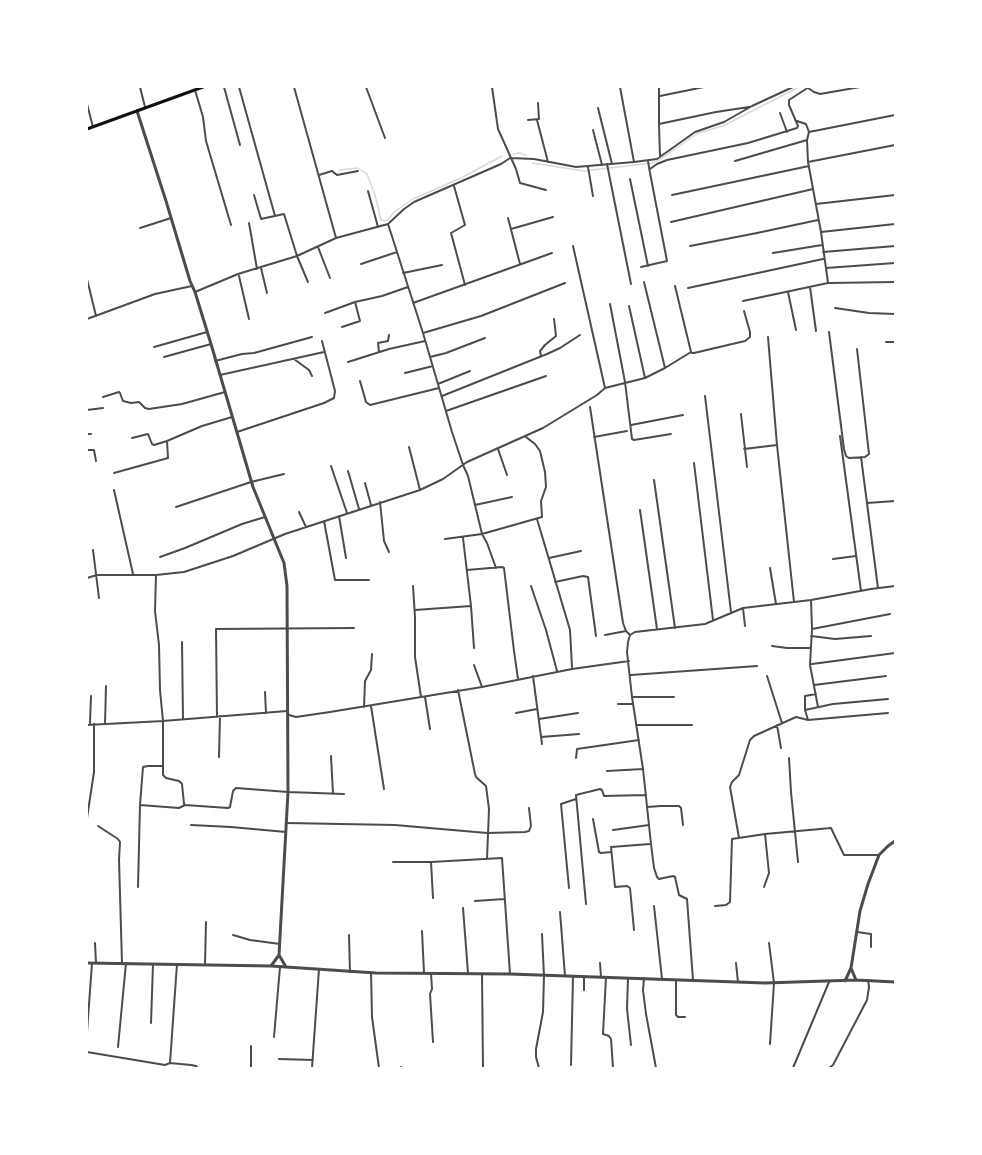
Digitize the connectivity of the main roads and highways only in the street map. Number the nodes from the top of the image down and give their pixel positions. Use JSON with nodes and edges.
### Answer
{"nodes":[{"id":1,"x":203,"y":87,"type":"edge"},
{"id":2,"x":87,"y":129,"type":"edge"}],
"edges":[{"from":1,"to":2,"type":"main road"}]}
